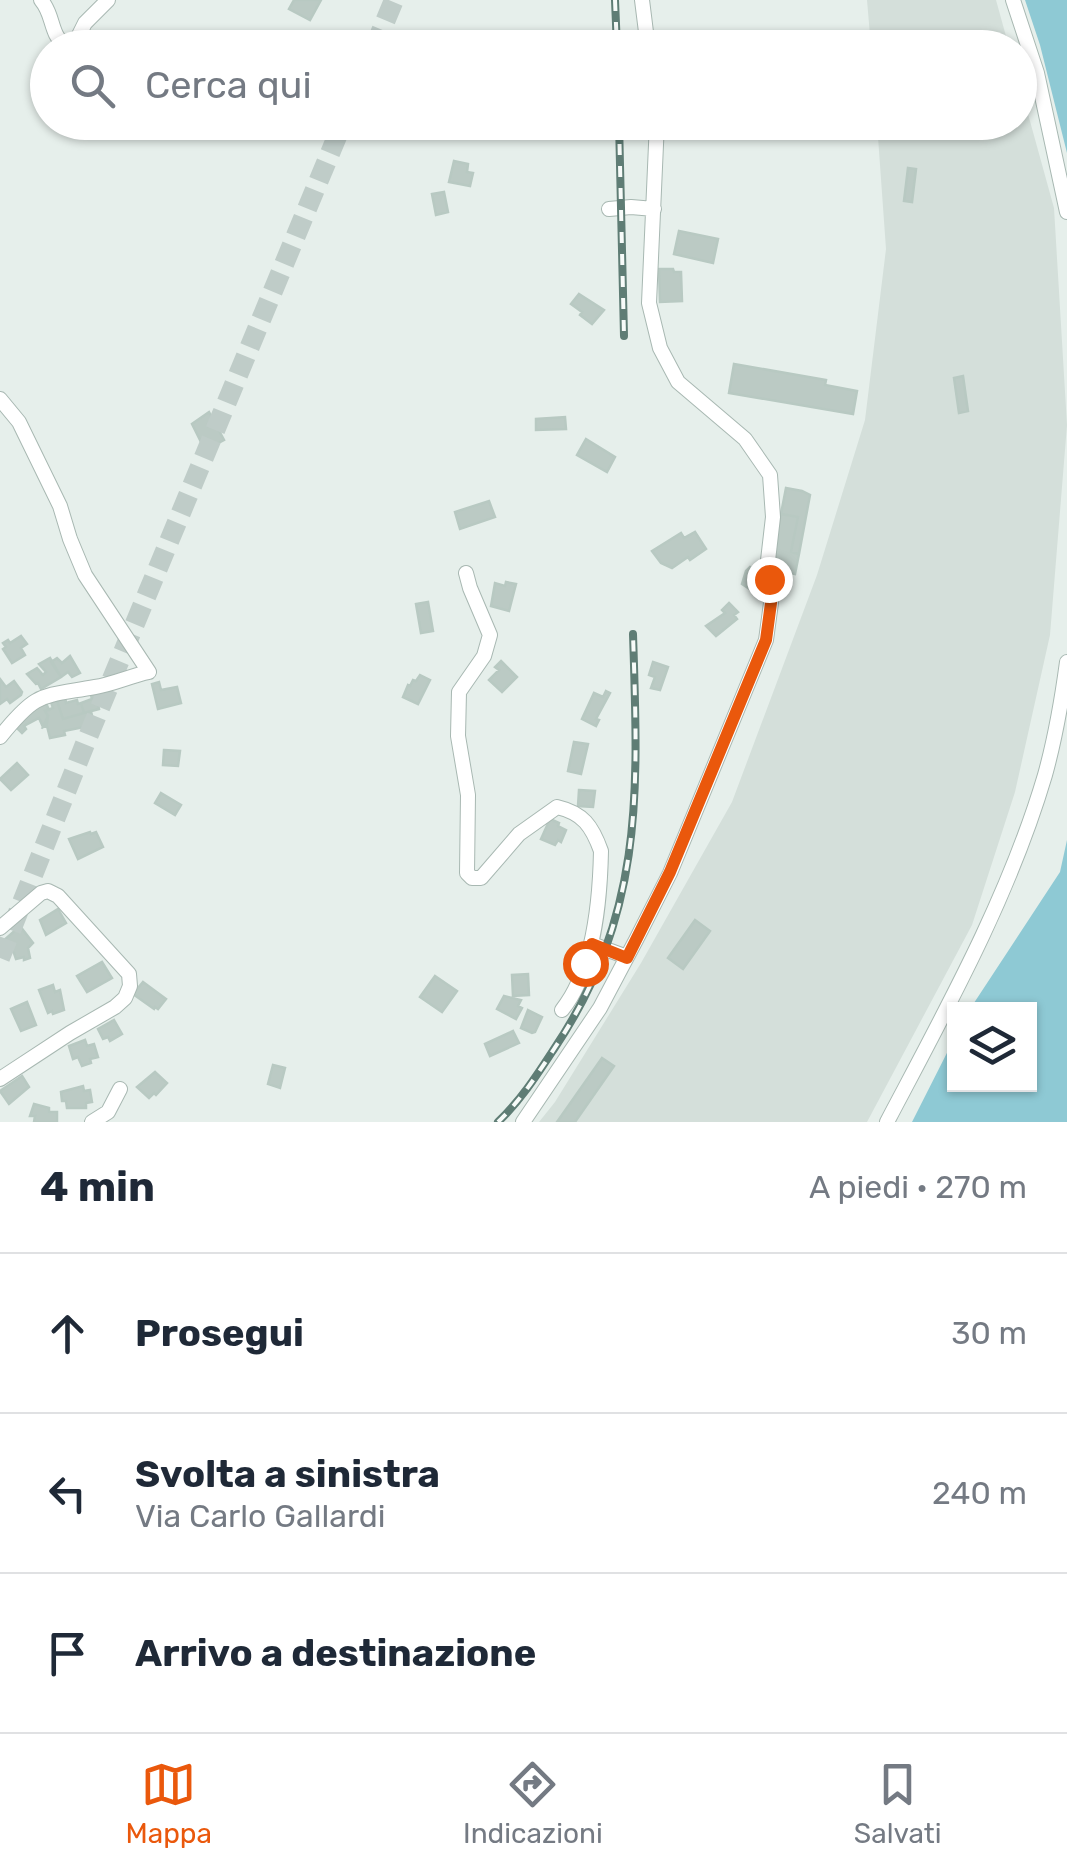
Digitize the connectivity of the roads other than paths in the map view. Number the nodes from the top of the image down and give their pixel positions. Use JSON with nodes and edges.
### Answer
{"nodes":[{"id":1,"x":42,"y":0,"type":"edge"},
{"id":2,"x":108,"y":0,"type":"edge"},
{"id":3,"x":642,"y":0,"type":"edge"},
{"id":4,"x":1013,"y":0,"type":"edge"},
{"id":5,"x":54,"y":30,"type":"edge"},
{"id":6,"x":81,"y":30,"type":"edge"},
{"id":7,"x":646,"y":30,"type":"edge"},
{"id":8,"x":1023,"y":30,"type":"edge"},
{"id":9,"x":1037,"y":73,"type":"edge"},
{"id":10,"x":656,"y":140,"type":"edge"},
{"id":11,"x":654,"y":209,"type":"junction"},
{"id":12,"x":609,"y":210,"type":"dead end"},
{"id":13,"x":1067,"y":212,"type":"edge"},
{"id":14,"x":0,"y":399,"type":"edge"},
{"id":15,"x":466,"y":573,"type":"dead end"},
{"id":16,"x":1067,"y":662,"type":"edge"},
{"id":17,"x":0,"y":737,"type":"edge"},
{"id":18,"x":0,"y":928,"type":"edge"},
{"id":19,"x":592,"y":944,"type":"junction"},
{"id":20,"x":627,"y":958,"type":"junction"},
{"id":21,"x":562,"y":1010,"type":"dead end"},
{"id":22,"x":0,"y":1079,"type":"edge"},
{"id":23,"x":120,"y":1089,"type":"dead end"},
{"id":24,"x":92,"y":1122,"type":"edge"},
{"id":25,"x":524,"y":1122,"type":"edge"},
{"id":26,"x":888,"y":1122,"type":"edge"}],
"edges":[{"from":1,"to":5,"type":"street"},
{"from":2,"to":6,"type":"street"},
{"from":3,"to":7,"type":"street"},
{"from":4,"to":8,"type":"street"},
{"from":9,"to":13,"type":"street"},
{"from":10,"to":11,"type":"street"},
{"from":11,"to":12,"type":"street"},
{"from":11,"to":20,"type":"street"},
{"from":14,"to":17,"type":"street"},
{"from":15,"to":19,"type":"street"},
{"from":16,"to":26,"type":"street"},
{"from":18,"to":22,"type":"street"},
{"from":19,"to":20,"type":"street"},
{"from":19,"to":21,"type":"street"},
{"from":20,"to":25,"type":"street"},
{"from":23,"to":24,"type":"street"}]}
